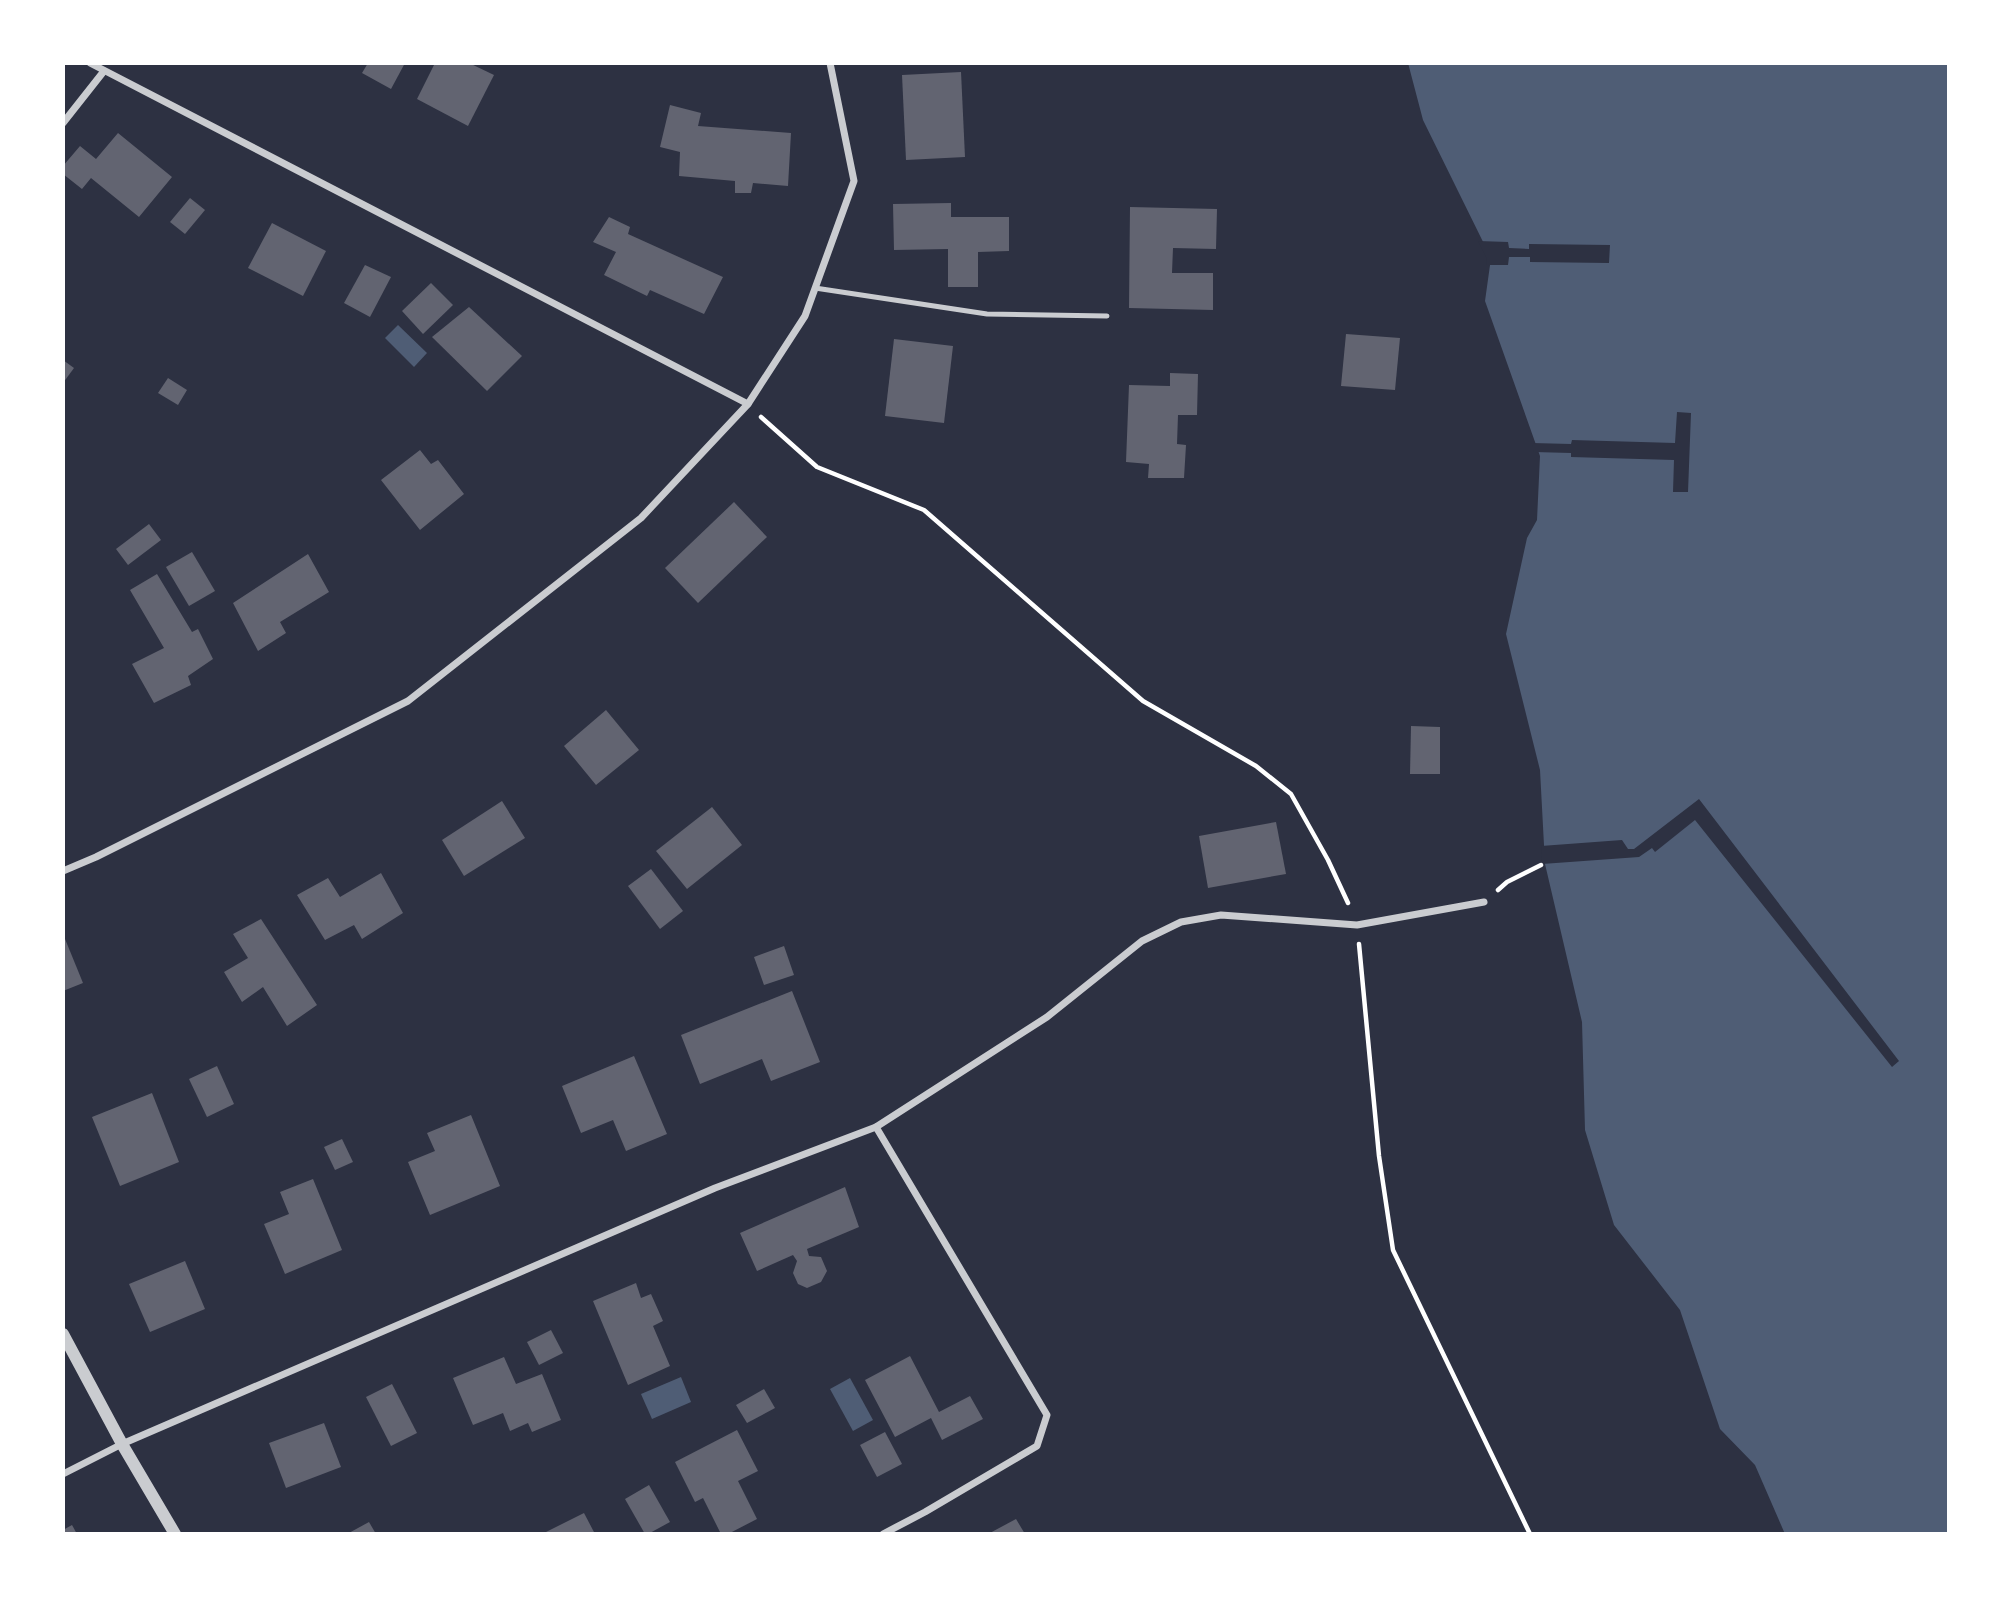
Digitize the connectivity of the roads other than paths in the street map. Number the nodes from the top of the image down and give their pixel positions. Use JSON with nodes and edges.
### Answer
{"nodes":[{"id":1,"x":90,"y":63,"type":"edge"},
{"id":2,"x":830,"y":63,"type":"edge"},
{"id":3,"x":104,"y":71,"type":"junction"},
{"id":4,"x":63,"y":123,"type":"edge"},
{"id":5,"x":815,"y":288,"type":"junction"},
{"id":6,"x":1107,"y":316,"type":"dead end"},
{"id":7,"x":748,"y":404,"type":"junction"},
{"id":8,"x":63,"y":871,"type":"edge"},
{"id":9,"x":1484,"y":902,"type":"road end"},
{"id":10,"x":876,"y":1127,"type":"junction"},
{"id":11,"x":63,"y":1334,"type":"edge"},
{"id":12,"x":122,"y":1444,"type":"junction"},
{"id":13,"x":63,"y":1474,"type":"edge"},
{"id":14,"x":175,"y":1534,"type":"edge"},
{"id":15,"x":883,"y":1534,"type":"edge"}],
"edges":[{"from":1,"to":3,"type":"street"},
{"from":2,"to":5,"type":"street"},
{"from":3,"to":4,"type":"street"},
{"from":3,"to":7,"type":"street"},
{"from":5,"to":6,"type":"lane"},
{"from":5,"to":7,"type":"street"},
{"from":7,"to":8,"type":"street"},
{"from":9,"to":10,"type":"street"},
{"from":10,"to":12,"type":"street"},
{"from":10,"to":15,"type":"street"},
{"from":11,"to":12,"type":"street"},
{"from":12,"to":13,"type":"street"},
{"from":12,"to":14,"type":"street"}]}
